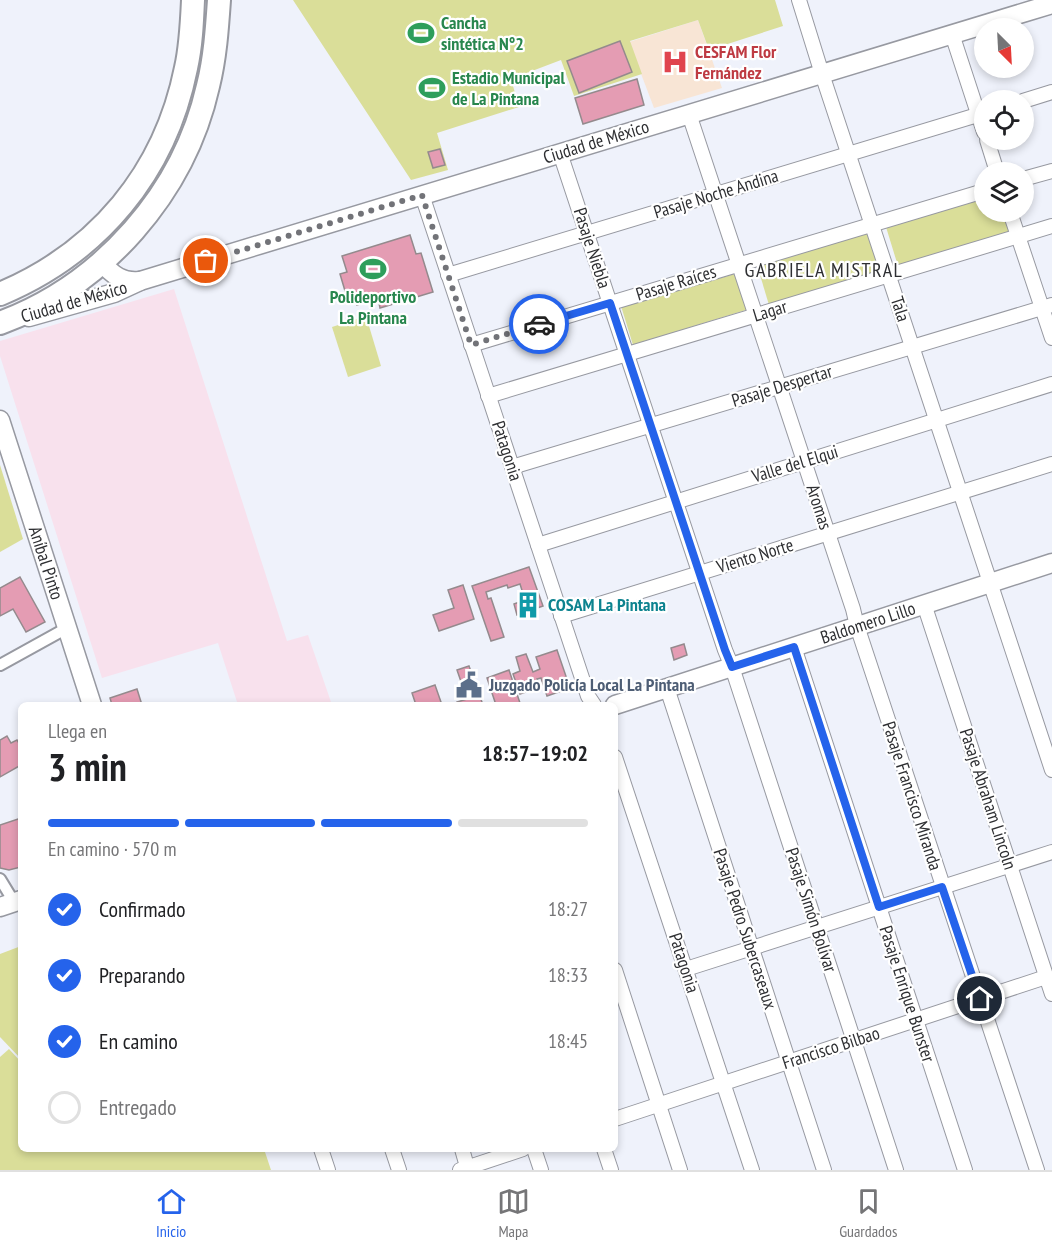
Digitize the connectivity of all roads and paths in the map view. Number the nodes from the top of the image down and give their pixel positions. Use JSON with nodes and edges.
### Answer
{"nodes":[{"id":1,"x":193,"y":0,"type":"edge"},
{"id":2,"x":219,"y":0,"type":"edge"},
{"id":3,"x":799,"y":0,"type":"edge"},
{"id":4,"x":1052,"y":4,"type":"edge"},
{"id":5,"x":952,"y":34,"type":"junction"},
{"id":6,"x":822,"y":74,"type":"junction"},
{"id":7,"x":1052,"y":92,"type":"edge"},
{"id":8,"x":974,"y":95,"type":"edge"},
{"id":9,"x":1034,"y":98,"type":"edge"},
{"id":10,"x":689,"y":114,"type":"junction"},
{"id":11,"x":974,"y":116,"type":"edge"},
{"id":12,"x":560,"y":153,"type":"junction"},
{"id":13,"x":849,"y":154,"type":"junction"},
{"id":14,"x":1052,"y":171,"type":"edge"},
{"id":15,"x":1034,"y":176,"type":"edge"},
{"id":16,"x":716,"y":194,"type":"junction"},
{"id":17,"x":974,"y":194,"type":"edge"},
{"id":18,"x":422,"y":195,"type":"junction"},
{"id":19,"x":1014,"y":222,"type":"edge"},
{"id":20,"x":872,"y":225,"type":"junction"},
{"id":21,"x":1052,"y":226,"type":"edge"},
{"id":22,"x":587,"y":233,"type":"junction"},
{"id":23,"x":1019,"y":237,"type":"junction"},
{"id":24,"x":77,"y":250,"type":"junction"},
{"id":25,"x":101,"y":262,"type":"junction"},
{"id":26,"x":739,"y":264,"type":"junction"},
{"id":27,"x":448,"y":275,"type":"junction"},
{"id":28,"x":889,"y":276,"type":"junction"},
{"id":29,"x":140,"y":281,"type":"junction"},
{"id":30,"x":0,"y":294,"type":"edge"},
{"id":31,"x":610,"y":303,"type":"junction"},
{"id":32,"x":1047,"y":306,"type":"edge"},
{"id":33,"x":756,"y":316,"type":"junction"},
{"id":34,"x":3,"y":322,"type":"edge"},
{"id":35,"x":1052,"y":338,"type":"edge"},
{"id":36,"x":471,"y":345,"type":"junction"},
{"id":37,"x":912,"y":347,"type":"junction"},
{"id":38,"x":627,"y":355,"type":"junction"},
{"id":39,"x":1052,"y":384,"type":"edge"},
{"id":40,"x":779,"y":386,"type":"junction"},
{"id":41,"x":488,"y":396,"type":"junction"},
{"id":42,"x":0,"y":420,"type":"edge"},
{"id":43,"x":936,"y":420,"type":"junction"},
{"id":44,"x":650,"y":425,"type":"junction"},
{"id":45,"x":804,"y":461,"type":"junction"},
{"id":46,"x":1052,"y":465,"type":"edge"},
{"id":47,"x":512,"y":466,"type":"junction"},
{"id":48,"x":960,"y":493,"type":"junction"},
{"id":49,"x":676,"y":501,"type":"junction"},
{"id":50,"x":828,"y":534,"type":"junction"},
{"id":51,"x":538,"y":545,"type":"junction"},
{"id":52,"x":1052,"y":562,"type":"edge"},
{"id":53,"x":700,"y":573,"type":"junction"},
{"id":54,"x":990,"y":583,"type":"junction"},
{"id":55,"x":924,"y":604,"type":"junction"},
{"id":56,"x":561,"y":616,"type":"junction"},
{"id":57,"x":857,"y":626,"type":"junction"},
{"id":58,"x":68,"y":628,"type":"junction"},
{"id":59,"x":794,"y":647,"type":"junction"},
{"id":60,"x":729,"y":658,"type":"junction"},
{"id":61,"x":0,"y":665,"type":"edge"},
{"id":62,"x":667,"y":688,"type":"junction"},
{"id":63,"x":91,"y":702,"type":"edge"},
{"id":64,"x":592,"y":702,"type":"edge"},
{"id":65,"x":618,"y":704,"type":"edge"},
{"id":66,"x":618,"y":766,"type":"edge"},
{"id":67,"x":1052,"y":770,"type":"edge"},
{"id":68,"x":1052,"y":852,"type":"edge"},
{"id":69,"x":1010,"y":865,"type":"junction"},
{"id":70,"x":0,"y":879,"type":"edge"},
{"id":71,"x":942,"y":887,"type":"junction"},
{"id":72,"x":12,"y":903,"type":"edge"},
{"id":73,"x":879,"y":907,"type":"junction"},
{"id":74,"x":817,"y":927,"type":"junction"},
{"id":75,"x":751,"y":947,"type":"junction"},
{"id":76,"x":686,"y":969,"type":"junction"},
{"id":77,"x":1046,"y":977,"type":"junction"},
{"id":78,"x":618,"y":979,"type":"edge"},
{"id":79,"x":1052,"y":994,"type":"edge"},
{"id":80,"x":980,"y":999,"type":"junction"},
{"id":81,"x":916,"y":1020,"type":"junction"},
{"id":82,"x":854,"y":1040,"type":"junction"},
{"id":83,"x":789,"y":1062,"type":"junction"},
{"id":84,"x":724,"y":1083,"type":"junction"},
{"id":85,"x":659,"y":1105,"type":"junction"},
{"id":86,"x":618,"y":1118,"type":"edge"},
{"id":87,"x":322,"y":1152,"type":"edge"},
{"id":88,"x":393,"y":1152,"type":"edge"},
{"id":89,"x":462,"y":1152,"type":"edge"},
{"id":90,"x":515,"y":1152,"type":"edge"},
{"id":91,"x":535,"y":1152,"type":"edge"},
{"id":92,"x":605,"y":1152,"type":"edge"},
{"id":93,"x":465,"y":1169,"type":"edge"},
{"id":94,"x":328,"y":1170,"type":"edge"},
{"id":95,"x":399,"y":1170,"type":"edge"},
{"id":96,"x":541,"y":1170,"type":"edge"},
{"id":97,"x":611,"y":1170,"type":"edge"},
{"id":98,"x":680,"y":1170,"type":"edge"},
{"id":99,"x":752,"y":1170,"type":"edge"},
{"id":100,"x":824,"y":1170,"type":"edge"},
{"id":101,"x":896,"y":1170,"type":"edge"},
{"id":102,"x":965,"y":1170,"type":"edge"},
{"id":103,"x":1037,"y":1170,"type":"edge"}],
"edges":[{"from":1,"to":24,"type":"main road"},
{"from":2,"to":25,"type":"main road"},
{"from":3,"to":6,"type":"street","name":"Tala"},
{"from":4,"to":5,"type":"street","name":"Ciudad de México"},
{"from":5,"to":6,"type":"street","name":"Ciudad de México"},
{"from":5,"to":8,"type":"street"},
{"from":6,"to":10,"type":"street","name":"Ciudad de México"},
{"from":6,"to":13,"type":"street","name":"Tala"},
{"from":7,"to":9,"type":"street"},
{"from":10,"to":12,"type":"street","name":"Ciudad de México"},
{"from":10,"to":16,"type":"street","name":"Aromas"},
{"from":11,"to":13,"type":"street","name":"Pasaje Noche Andina"},
{"from":12,"to":18,"type":"street","name":"Ciudad de México"},
{"from":12,"to":22,"type":"street","name":"Pasaje Niebla"},
{"from":13,"to":16,"type":"street","name":"Pasaje Noche Andina"},
{"from":13,"to":20,"type":"street","name":"Tala"},
{"from":14,"to":15,"type":"street"},
{"from":16,"to":22,"type":"street","name":"Pasaje Noche Andina"},
{"from":16,"to":26,"type":"street","name":"Aromas"},
{"from":17,"to":20,"type":"street","name":"Pasaje Raíces"},
{"from":18,"to":27,"type":"street","name":"Patagonia"},
{"from":18,"to":29,"type":"street","name":"Ciudad de México"},
{"from":19,"to":23,"type":"street"},
{"from":20,"to":26,"type":"street","name":"Pasaje Raíces"},
{"from":20,"to":28,"type":"street","name":"Tala"},
{"from":21,"to":23,"type":"street","name":"Lagar"},
{"from":22,"to":27,"type":"street","name":"Pasaje Noche Andina"},
{"from":22,"to":31,"type":"street","name":"Pasaje Niebla"},
{"from":23,"to":28,"type":"street","name":"Lagar"},
{"from":23,"to":32,"type":"street"},
{"from":24,"to":25,"type":"main road"},
{"from":24,"to":30,"type":"main road"},
{"from":25,"to":29,"type":"street","name":"Ciudad de México"},
{"from":25,"to":34,"type":"main road"},
{"from":26,"to":31,"type":"street","name":"Pasaje Raíces"},
{"from":26,"to":33,"type":"street","name":"Aromas"},
{"from":27,"to":36,"type":"street","name":"Patagonia"},
{"from":28,"to":33,"type":"street","name":"Lagar"},
{"from":28,"to":37,"type":"street","name":"Tala"},
{"from":29,"to":34,"type":"street","name":"Ciudad de México"},
{"from":31,"to":36,"type":"street","name":"Pasaje Raíces"},
{"from":31,"to":38,"type":"street","name":"Pasaje Niebla"},
{"from":32,"to":35,"type":"street"},
{"from":32,"to":37,"type":"street","name":"Pasaje Despertar"},
{"from":33,"to":38,"type":"street","name":"Lagar"},
{"from":33,"to":40,"type":"street","name":"Aromas"},
{"from":36,"to":41,"type":"street","name":"Patagonia"},
{"from":37,"to":40,"type":"street","name":"Pasaje Despertar"},
{"from":37,"to":43,"type":"street","name":"Tala"},
{"from":38,"to":41,"type":"street","name":"Lagar"},
{"from":38,"to":44,"type":"street","name":"Pasaje Niebla"},
{"from":39,"to":43,"type":"street","name":"Valle del Elqui"},
{"from":40,"to":44,"type":"street","name":"Pasaje Despertar"},
{"from":40,"to":45,"type":"street","name":"Aromas"},
{"from":41,"to":47,"type":"street","name":"Patagonia"},
{"from":42,"to":58,"type":"street","name":"Aníbal Pinto"},
{"from":43,"to":45,"type":"street","name":"Valle del Elqui"},
{"from":43,"to":48,"type":"street","name":"Tala"},
{"from":44,"to":47,"type":"street","name":"Pasaje Despertar"},
{"from":44,"to":49,"type":"street","name":"Pasaje Niebla"},
{"from":45,"to":49,"type":"street","name":"Valle del Elqui"},
{"from":45,"to":50,"type":"street","name":"Aromas"},
{"from":46,"to":48,"type":"street","name":"Viento Norte"},
{"from":47,"to":51,"type":"street","name":"Patagonia"},
{"from":48,"to":50,"type":"street","name":"Viento Norte"},
{"from":48,"to":54,"type":"street","name":"Tala"},
{"from":49,"to":51,"type":"street","name":"Valle del Elqui"},
{"from":49,"to":53,"type":"street","name":"Pasaje Niebla"},
{"from":50,"to":53,"type":"street","name":"Viento Norte"},
{"from":50,"to":57,"type":"street","name":"Aromas"},
{"from":51,"to":56,"type":"street","name":"Patagonia"},
{"from":52,"to":54,"type":"street","name":"Baldomero Lillo"},
{"from":53,"to":56,"type":"street","name":"Viento Norte"},
{"from":53,"to":60,"type":"street","name":"Pasaje Niebla"},
{"from":54,"to":55,"type":"street","name":"Baldomero Lillo"},
{"from":54,"to":67,"type":"street","name":"Tala"},
{"from":55,"to":57,"type":"street","name":"Baldomero Lillo"},
{"from":55,"to":69,"type":"street","name":"Pasaje Abraham Lincoln"},
{"from":56,"to":64,"type":"street","name":"Patagonia"},
{"from":57,"to":59,"type":"street","name":"Baldomero Lillo"},
{"from":57,"to":71,"type":"street","name":"Pasaje Francisco Miranda"},
{"from":58,"to":61,"type":"street"},
{"from":58,"to":63,"type":"street","name":"Aníbal Pinto"},
{"from":59,"to":60,"type":"street","name":"Baldomero Lillo"},
{"from":59,"to":73,"type":"street","name":"Pasaje Enrique Bunster"},
{"from":60,"to":62,"type":"street","name":"Baldomero Lillo"},
{"from":60,"to":74,"type":"street","name":"Pasaje Simón Bolívar"},
{"from":62,"to":65,"type":"street","name":"Baldomero Lillo"},
{"from":62,"to":75,"type":"street","name":"Pasaje Pedro Subercaseaux"},
{"from":66,"to":76,"type":"street","name":"Patagonia"},
{"from":68,"to":69,"type":"street"},
{"from":69,"to":71,"type":"street"},
{"from":69,"to":77,"type":"street","name":"Pasaje Abraham Lincoln"},
{"from":70,"to":72,"type":"street"},
{"from":71,"to":73,"type":"street"},
{"from":71,"to":80,"type":"street","name":"Pasaje Francisco Miranda"},
{"from":73,"to":74,"type":"street"},
{"from":73,"to":81,"type":"street","name":"Pasaje Enrique Bunster"},
{"from":74,"to":75,"type":"street"},
{"from":74,"to":82,"type":"street","name":"Pasaje Simón Bolívar"},
{"from":75,"to":76,"type":"street"},
{"from":75,"to":83,"type":"street","name":"Pasaje Pedro Subercaseaux"},
{"from":76,"to":84,"type":"street","name":"Patagonia"},
{"from":77,"to":79,"type":"street","name":"Pasaje Abraham Lincoln"},
{"from":77,"to":80,"type":"street","name":"Francisco Bilbao"},
{"from":78,"to":85,"type":"street"},
{"from":80,"to":81,"type":"street","name":"Francisco Bilbao"},
{"from":80,"to":103,"type":"street","name":"Pasaje Francisco Miranda"},
{"from":81,"to":82,"type":"street","name":"Francisco Bilbao"},
{"from":81,"to":102,"type":"street","name":"Pasaje Enrique Bunster"},
{"from":82,"to":83,"type":"street","name":"Francisco Bilbao"},
{"from":82,"to":101,"type":"street","name":"Pasaje Simón Bolívar"},
{"from":83,"to":84,"type":"street","name":"Francisco Bilbao"},
{"from":83,"to":100,"type":"street","name":"Pasaje Pedro Subercaseaux"},
{"from":84,"to":85,"type":"street","name":"Francisco Bilbao"},
{"from":84,"to":99,"type":"street","name":"Patagonia"},
{"from":85,"to":86,"type":"street","name":"Francisco Bilbao"},
{"from":85,"to":98,"type":"street"},
{"from":87,"to":94,"type":"street"},
{"from":88,"to":95,"type":"street"},
{"from":89,"to":93,"type":"street"},
{"from":90,"to":93,"type":"street"},
{"from":91,"to":96,"type":"street"},
{"from":92,"to":97,"type":"street"}]}
